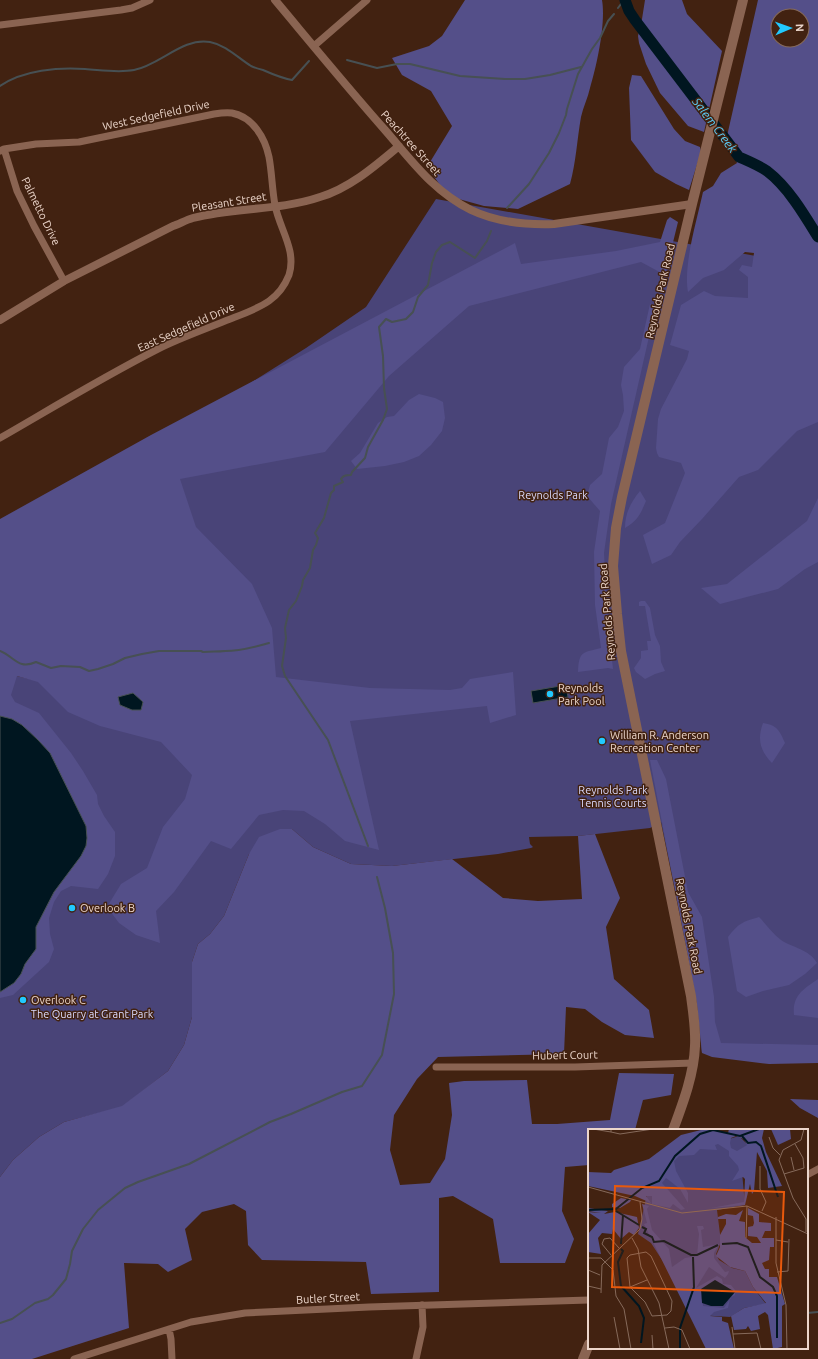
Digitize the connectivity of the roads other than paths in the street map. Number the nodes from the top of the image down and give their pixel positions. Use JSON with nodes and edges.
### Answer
{"nodes":[{"id":1,"x":150,"y":0,"type":"edge"},
{"id":2,"x":275,"y":0,"type":"edge"},
{"id":3,"x":367,"y":0,"type":"edge"},
{"id":4,"x":743,"y":0,"type":"edge"},
{"id":5,"x":0,"y":25,"type":"edge"},
{"id":6,"x":314,"y":46,"type":"junction"},
{"id":7,"x":399,"y":146,"type":"junction"},
{"id":8,"x":2,"y":150,"type":"edge"},
{"id":9,"x":692,"y":204,"type":"junction"},
{"id":10,"x":275,"y":206,"type":"junction"},
{"id":11,"x":64,"y":280,"type":"junction"},
{"id":12,"x":0,"y":320,"type":"edge"},
{"id":13,"x":0,"y":438,"type":"edge"},
{"id":14,"x":694,"y":1063,"type":"junction"},
{"id":15,"x":436,"y":1067,"type":"dead end"},
{"id":16,"x":673,"y":1129,"type":"edge"},
{"id":17,"x":818,"y":1169,"type":"edge"},
{"id":18,"x":808,"y":1174,"type":"edge"},
{"id":19,"x":588,"y":1300,"type":"edge"},
{"id":20,"x":422,"y":1305,"type":"junction"},
{"id":21,"x":169,"y":1329,"type":"junction"},
{"id":22,"x":588,"y":1346,"type":"edge"},
{"id":23,"x":74,"y":1359,"type":"edge"},
{"id":24,"x":172,"y":1359,"type":"edge"},
{"id":25,"x":416,"y":1359,"type":"edge"},
{"id":26,"x":583,"y":1359,"type":"edge"}],
"edges":[{"from":1,"to":5,"type":"street"},
{"from":2,"to":6,"type":"street","name":"Peachtree Street"},
{"from":3,"to":6,"type":"street"},
{"from":4,"to":9,"type":"main road","name":"Reynolds Park Road"},
{"from":6,"to":7,"type":"street","name":"Peachtree Street"},
{"from":7,"to":9,"type":"street","name":"Peachtree Street"},
{"from":7,"to":10,"type":"street","name":"Pleasant Street"},
{"from":8,"to":10,"type":"street","name":"West Sedgefield Drive"},
{"from":8,"to":11,"type":"street","name":"Palmetto Drive"},
{"from":9,"to":14,"type":"main road","name":"Reynolds Park Road"},
{"from":10,"to":11,"type":"street","name":"Pleasant Street"},
{"from":10,"to":13,"type":"street","name":"East Sedgefield Drive"},
{"from":11,"to":12,"type":"street","name":"Pleasant Street"},
{"from":14,"to":15,"type":"street","name":"Hubert Court"},
{"from":14,"to":16,"type":"main road","name":"Reynolds Park Road"},
{"from":17,"to":18,"type":"street"},
{"from":19,"to":20,"type":"street","name":"Butler Street"},
{"from":20,"to":21,"type":"street","name":"Butler Street"},
{"from":20,"to":25,"type":"street"},
{"from":21,"to":23,"type":"street","name":"Butler Street"},
{"from":21,"to":24,"type":"street"},
{"from":22,"to":26,"type":"main road"}]}
